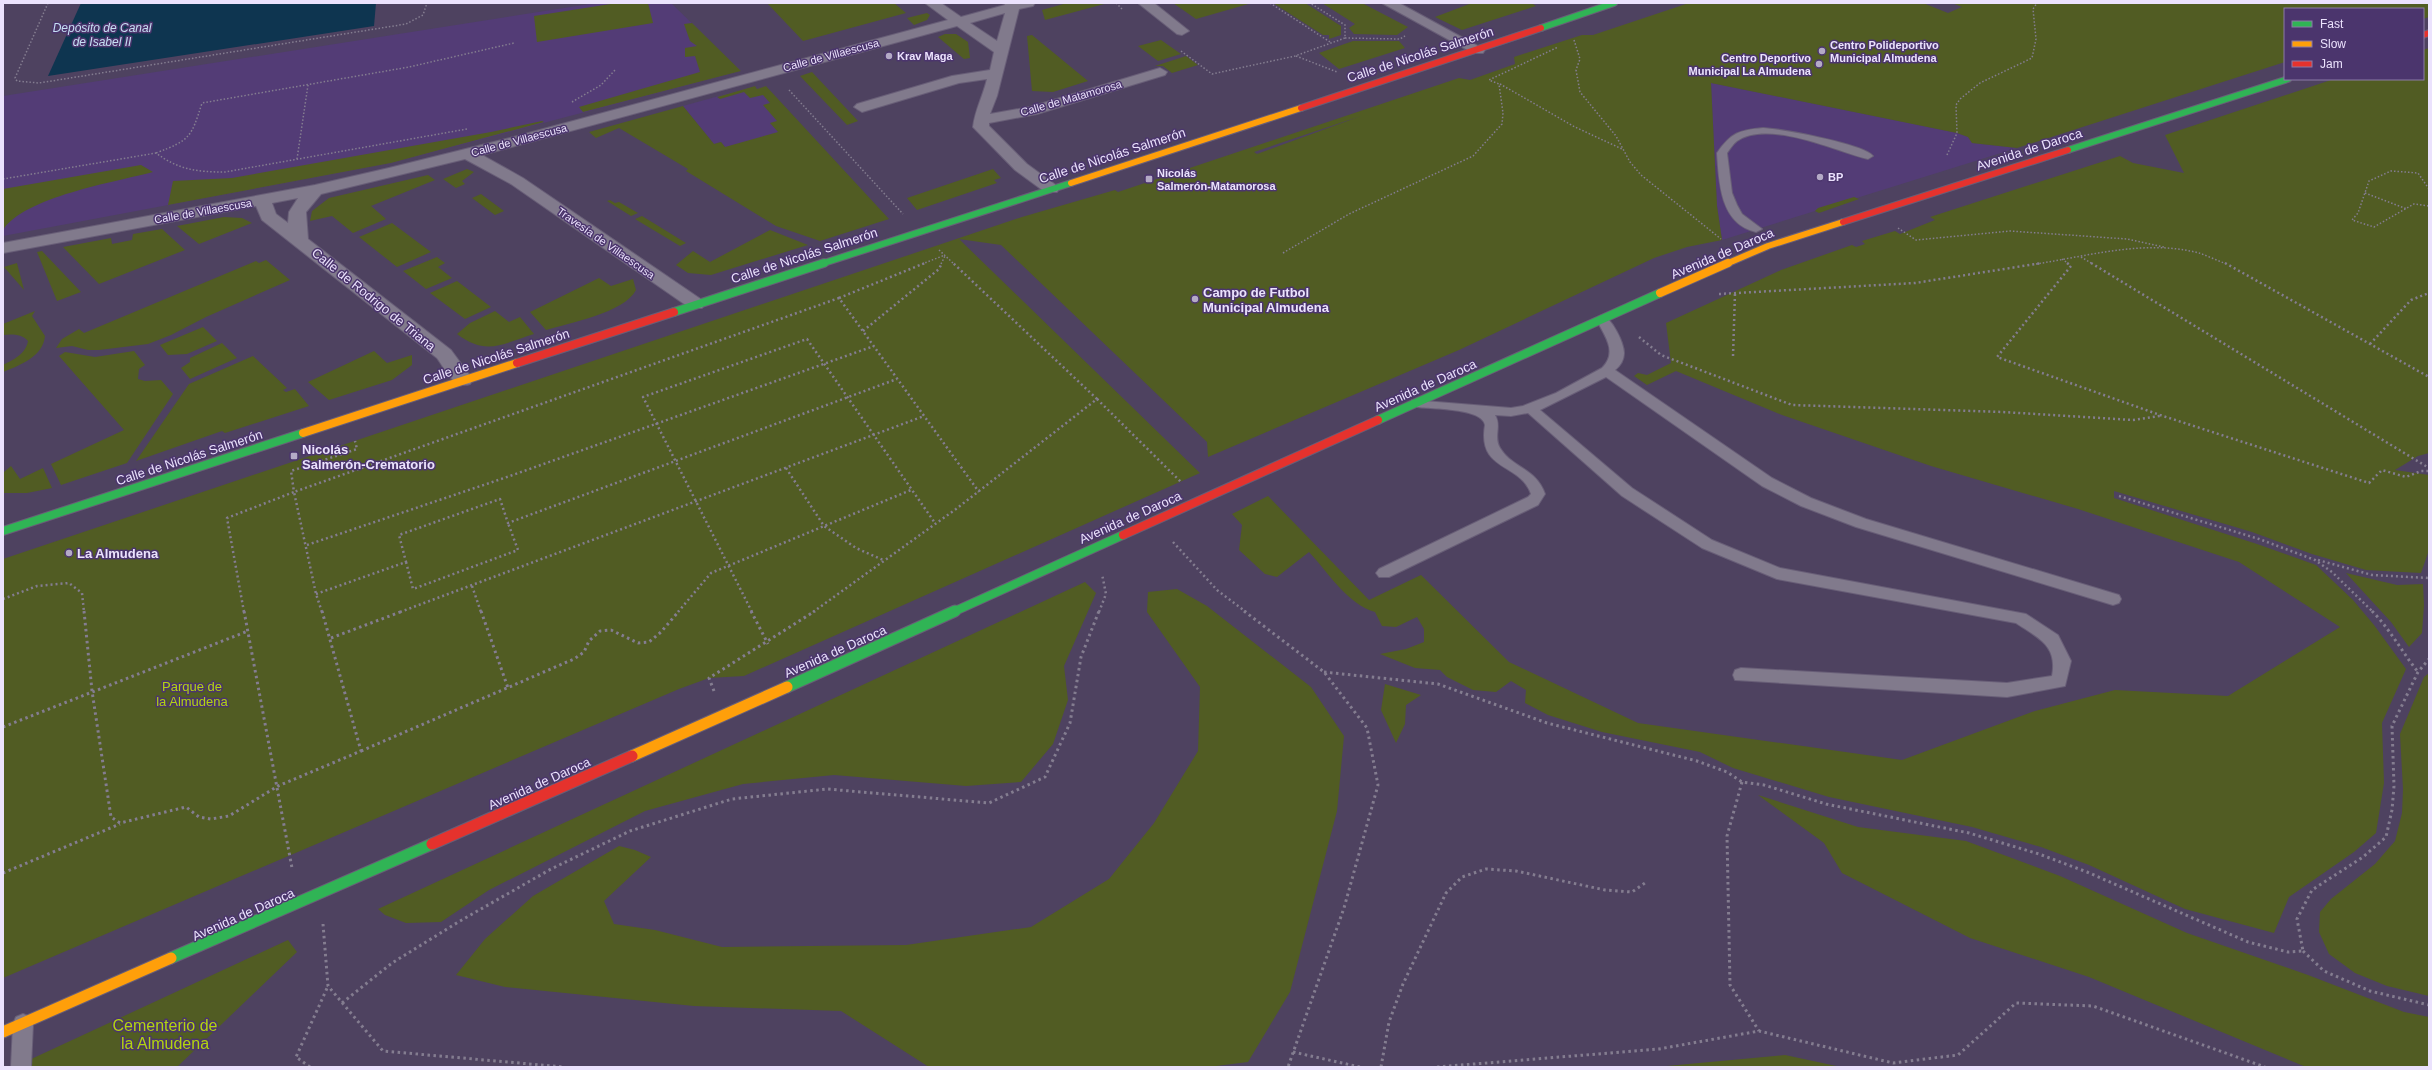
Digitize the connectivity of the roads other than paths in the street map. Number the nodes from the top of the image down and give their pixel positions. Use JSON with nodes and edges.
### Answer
{"nodes":[{"id":1,"x":932,"y":3,"type":"edge"},
{"id":2,"x":1028,"y":3,"type":"edge"},
{"id":3,"x":1145,"y":3,"type":"edge"},
{"id":4,"x":1389,"y":3,"type":"edge"},
{"id":5,"x":1614,"y":3,"type":"edge"},
{"id":6,"x":1012,"y":5,"type":"edge"},
{"id":7,"x":956,"y":21,"type":"junction"},
{"id":8,"x":1182,"y":31,"type":"dead end"},
{"id":9,"x":1002,"y":50,"type":"junction"},
{"id":10,"x":1478,"y":50,"type":"junction"},
{"id":11,"x":1160,"y":72,"type":"dead end"},
{"id":12,"x":996,"y":73,"type":"junction"},
{"id":13,"x":2285,"y":80,"type":"edge"},
{"id":14,"x":862,"y":107,"type":"dead end"},
{"id":15,"x":981,"y":120,"type":"junction"},
{"id":16,"x":515,"y":142,"type":"junction"},
{"id":17,"x":468,"y":154,"type":"junction"},
{"id":18,"x":1868,"y":156,"type":"dead end"},
{"id":19,"x":517,"y":182,"type":"junction"},
{"id":20,"x":1051,"y":189,"type":"junction"},
{"id":21,"x":315,"y":190,"type":"junction"},
{"id":22,"x":263,"y":200,"type":"junction"},
{"id":23,"x":1756,"y":229,"type":"dead end"},
{"id":24,"x":299,"y":239,"type":"junction"},
{"id":25,"x":3,"y":248,"type":"edge"},
{"id":26,"x":696,"y":304,"type":"junction"},
{"id":27,"x":1602,"y":319,"type":"junction"},
{"id":28,"x":1607,"y":371,"type":"junction"},
{"id":29,"x":463,"y":380,"type":"junction"},
{"id":30,"x":1417,"y":404,"type":"junction"},
{"id":31,"x":1531,"y":408,"type":"junction"},
{"id":32,"x":1473,"y":409,"type":"junction"},
{"id":33,"x":3,"y":531,"type":"edge"},
{"id":34,"x":1384,"y":574,"type":"dead end"},
{"id":35,"x":2113,"y":599,"type":"dead end"},
{"id":36,"x":1741,"y":675,"type":"dead end"},
{"id":37,"x":23,"y":1024,"type":"junction"},
{"id":38,"x":3,"y":1032,"type":"edge"},
{"id":39,"x":21,"y":1067,"type":"edge"}],
"edges":[{"from":1,"to":7,"type":"street"},
{"from":2,"to":6,"type":"street","name":"Calle de Villaescusa"},
{"from":3,"to":8,"type":"street"},
{"from":4,"to":10,"type":"street"},
{"from":5,"to":10,"type":"street","name":"Calle de Nicolás Salmerón"},
{"from":6,"to":7,"type":"street","name":"Calle de Villaescusa"},
{"from":6,"to":9,"type":"street"},
{"from":7,"to":9,"type":"street"},
{"from":7,"to":16,"type":"street","name":"Calle de Villaescusa"},
{"from":9,"to":12,"type":"street"},
{"from":10,"to":20,"type":"street","name":"Calle de Nicolás Salmerón"},
{"from":11,"to":15,"type":"street","name":"Calle de Matamorosa"},
{"from":12,"to":14,"type":"street"},
{"from":12,"to":15,"type":"street"},
{"from":13,"to":27,"type":"street","name":"Avenida de Daroca"},
{"from":15,"to":20,"type":"street"},
{"from":16,"to":17,"type":"street","name":"Calle de Villaescusa"},
{"from":16,"to":19,"type":"street","name":"Travesía de Villaescusa"},
{"from":17,"to":19,"type":"street","name":"Travesía de Villaescusa"},
{"from":17,"to":21,"type":"street","name":"Calle de Villaescusa"},
{"from":18,"to":23,"type":"lane"},
{"from":19,"to":26,"type":"street","name":"Travesía de Villaescusa"},
{"from":20,"to":26,"type":"street","name":"Calle de Nicolás Salmerón"},
{"from":21,"to":22,"type":"street","name":"Calle de Villaescusa"},
{"from":21,"to":24,"type":"street","name":"Calle de Rodrigo de Triana"},
{"from":22,"to":24,"type":"street","name":"Calle de Rodrigo de Triana"},
{"from":22,"to":25,"type":"street","name":"Calle de Villaescusa"},
{"from":24,"to":29,"type":"street","name":"Calle de Rodrigo de Triana"},
{"from":26,"to":29,"type":"street","name":"Calle de Nicolás Salmerón"},
{"from":27,"to":28,"type":"lane"},
{"from":27,"to":30,"type":"street","name":"Avenida de Daroca"},
{"from":28,"to":31,"type":"lane"},
{"from":28,"to":35,"type":"lane"},
{"from":29,"to":33,"type":"street","name":"Calle de Nicolás Salmerón"},
{"from":30,"to":32,"type":"lane"},
{"from":30,"to":37,"type":"street","name":"Avenida de Daroca"},
{"from":31,"to":32,"type":"lane"},
{"from":31,"to":36,"type":"lane"},
{"from":32,"to":34,"type":"lane"},
{"from":37,"to":38,"type":"street","name":"Avenida de Daroca"},
{"from":37,"to":39,"type":"lane"}]}
